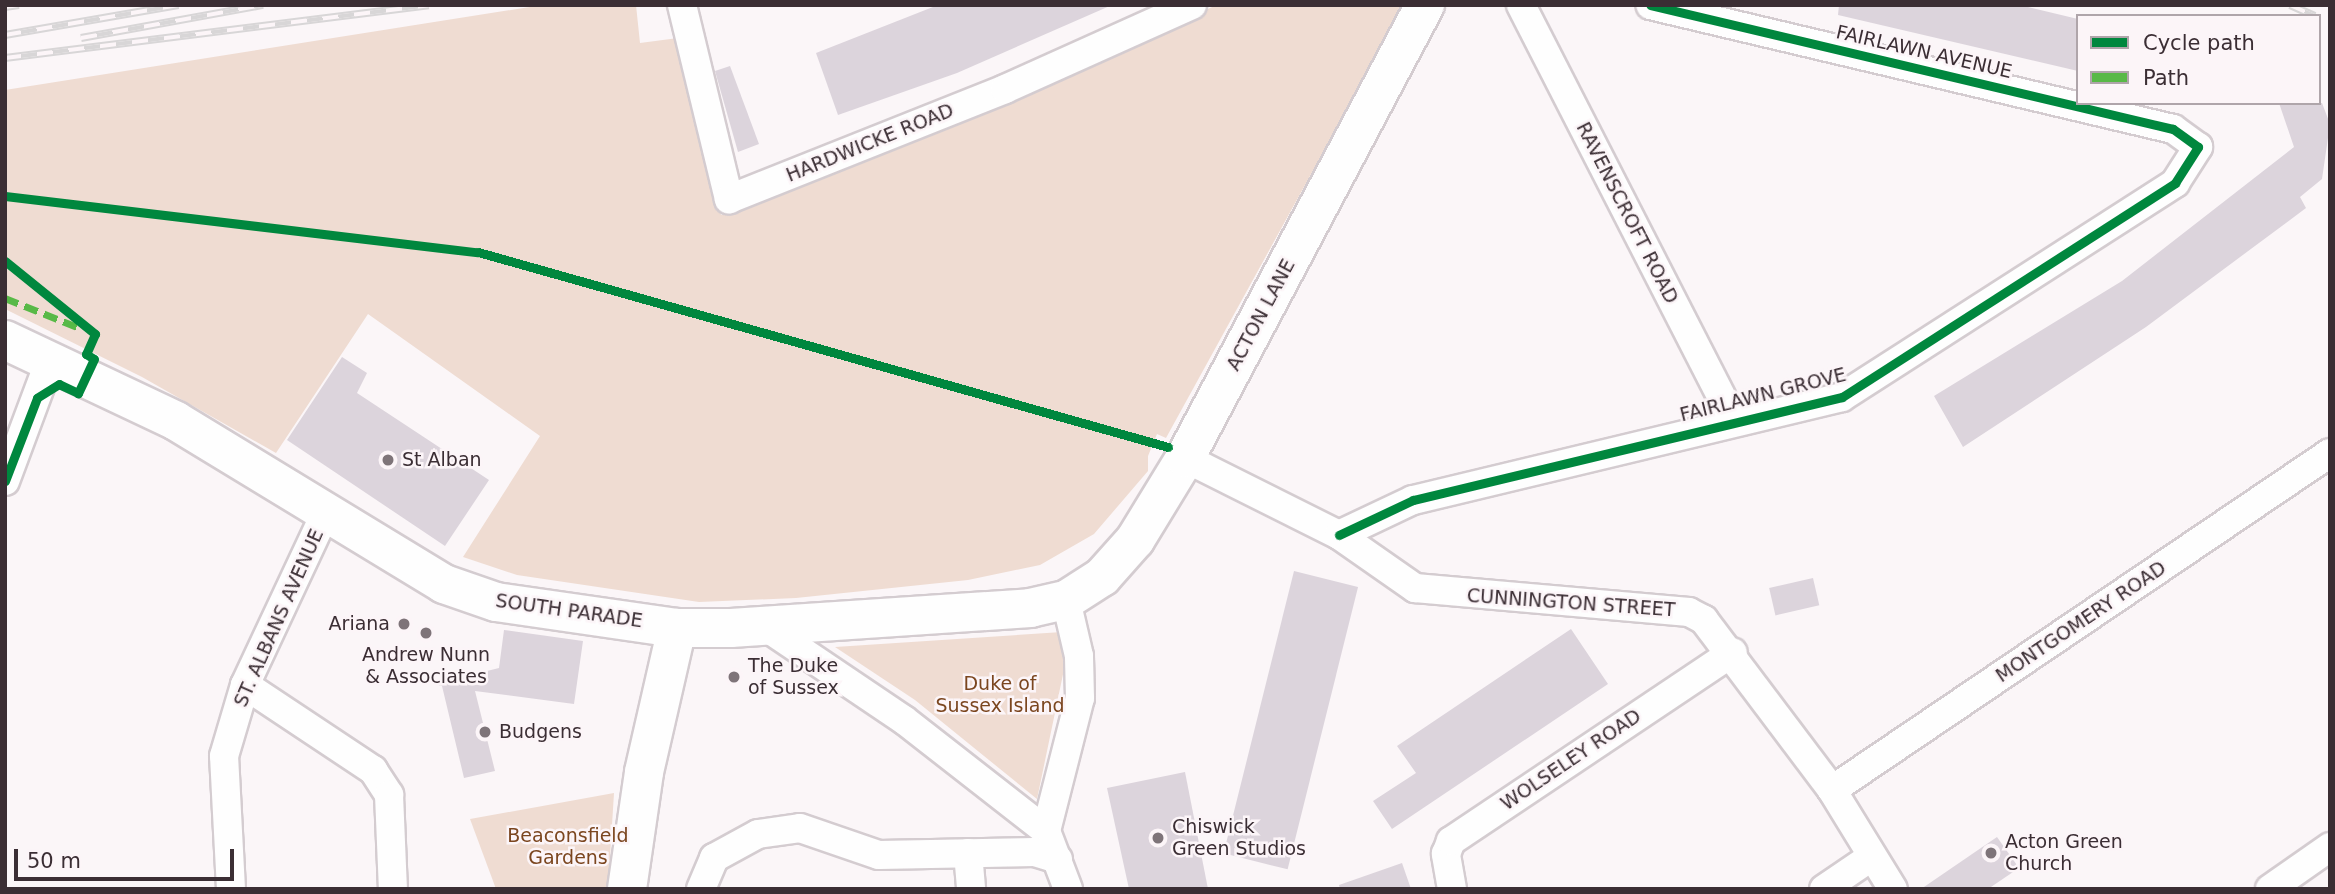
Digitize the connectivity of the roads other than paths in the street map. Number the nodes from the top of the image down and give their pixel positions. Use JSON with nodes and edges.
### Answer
{"nodes":[{"id":1,"x":682,"y":5,"type":"edge"},
{"id":2,"x":1192,"y":5,"type":"edge"},
{"id":3,"x":1425,"y":5,"type":"edge"},
{"id":4,"x":1521,"y":5,"type":"edge"},
{"id":5,"x":1650,"y":5,"type":"edge"},
{"id":6,"x":2188,"y":137,"type":"joint"},
{"id":7,"x":5,"y":340,"type":"edge"},
{"id":8,"x":51,"y":357,"type":"junction"},
{"id":9,"x":1734,"y":421,"type":"junction"},
{"id":10,"x":2330,"y":453,"type":"edge"},
{"id":11,"x":1185,"y":458,"type":"junction"},
{"id":12,"x":5,"y":481,"type":"edge"},
{"id":13,"x":325,"y":514,"type":"junction"},
{"id":14,"x":1339,"y":535,"type":"junction"},
{"id":15,"x":1048,"y":604,"type":"junction"},
{"id":16,"x":766,"y":627,"type":"junction"},
{"id":17,"x":677,"y":628,"type":"junction"},
{"id":18,"x":1733,"y":652,"type":"junction"},
{"id":19,"x":245,"y":685,"type":"junction"},
{"id":20,"x":1832,"y":790,"type":"junction"},
{"id":21,"x":1046,"y":831,"type":"junction"},
{"id":22,"x":2330,"y":848,"type":"edge"},
{"id":23,"x":968,"y":853,"type":"junction"},
{"id":24,"x":1871,"y":857,"type":"junction"},
{"id":25,"x":1058,"y":859,"type":"junction"},
{"id":26,"x":231,"y":889,"type":"edge"},
{"id":27,"x":393,"y":889,"type":"edge"},
{"id":28,"x":627,"y":889,"type":"edge"},
{"id":29,"x":701,"y":889,"type":"edge"},
{"id":30,"x":971,"y":889,"type":"edge"},
{"id":31,"x":1068,"y":889,"type":"edge"},
{"id":32,"x":1452,"y":889,"type":"edge"},
{"id":33,"x":1824,"y":889,"type":"edge"},
{"id":34,"x":1893,"y":889,"type":"edge"},
{"id":35,"x":2270,"y":889,"type":"edge"}],
"edges":[{"from":1,"to":2,"type":"street","name":"HARDWICKE ROAD"},
{"from":3,"to":11,"type":"main road","name":"ACTON LANE"},
{"from":4,"to":9,"type":"street","name":"RAVENSCROFT ROAD"},
{"from":5,"to":6,"type":"street","name":"FAIRLAWN AVENUE"},
{"from":6,"to":9,"type":"street","name":"FAIRLAWN GROVE"},
{"from":7,"to":8,"type":"main road","name":"SOUTH PARADE"},
{"from":8,"to":12,"type":"street"},
{"from":8,"to":13,"type":"main road","name":"SOUTH PARADE"},
{"from":9,"to":14,"type":"street","name":"FAIRLAWN GROVE"},
{"from":10,"to":20,"type":"street","name":"MONTGOMERY ROAD"},
{"from":11,"to":14,"type":"street","name":"CUNNINGTON STREET"},
{"from":11,"to":15,"type":"main road","name":"ACTON LANE"},
{"from":13,"to":17,"type":"main road","name":"SOUTH PARADE"},
{"from":13,"to":19,"type":"street","name":"ST. ALBANS AVENUE"},
{"from":14,"to":18,"type":"street","name":"CUNNINGTON STREET"},
{"from":15,"to":16,"type":"main road","name":"SOUTH PARADE"},
{"from":15,"to":21,"type":"street"},
{"from":16,"to":17,"type":"main road","name":"SOUTH PARADE"},
{"from":16,"to":21,"type":"street"},
{"from":17,"to":28,"type":"main road"},
{"from":18,"to":20,"type":"street","name":"CUNNINGTON STREET"},
{"from":18,"to":32,"type":"street","name":"WOLSELEY ROAD"},
{"from":19,"to":26,"type":"street","name":"ST. ALBANS AVENUE"},
{"from":19,"to":27,"type":"street"},
{"from":20,"to":24,"type":"street","name":"CUNNINGTON STREET"},
{"from":21,"to":25,"type":"street"},
{"from":22,"to":35,"type":"street"},
{"from":23,"to":25,"type":"street"},
{"from":23,"to":29,"type":"street"},
{"from":23,"to":30,"type":"street"},
{"from":24,"to":33,"type":"street"},
{"from":24,"to":34,"type":"street","name":"CUNNINGTON STREET"},
{"from":25,"to":31,"type":"street"}]}
